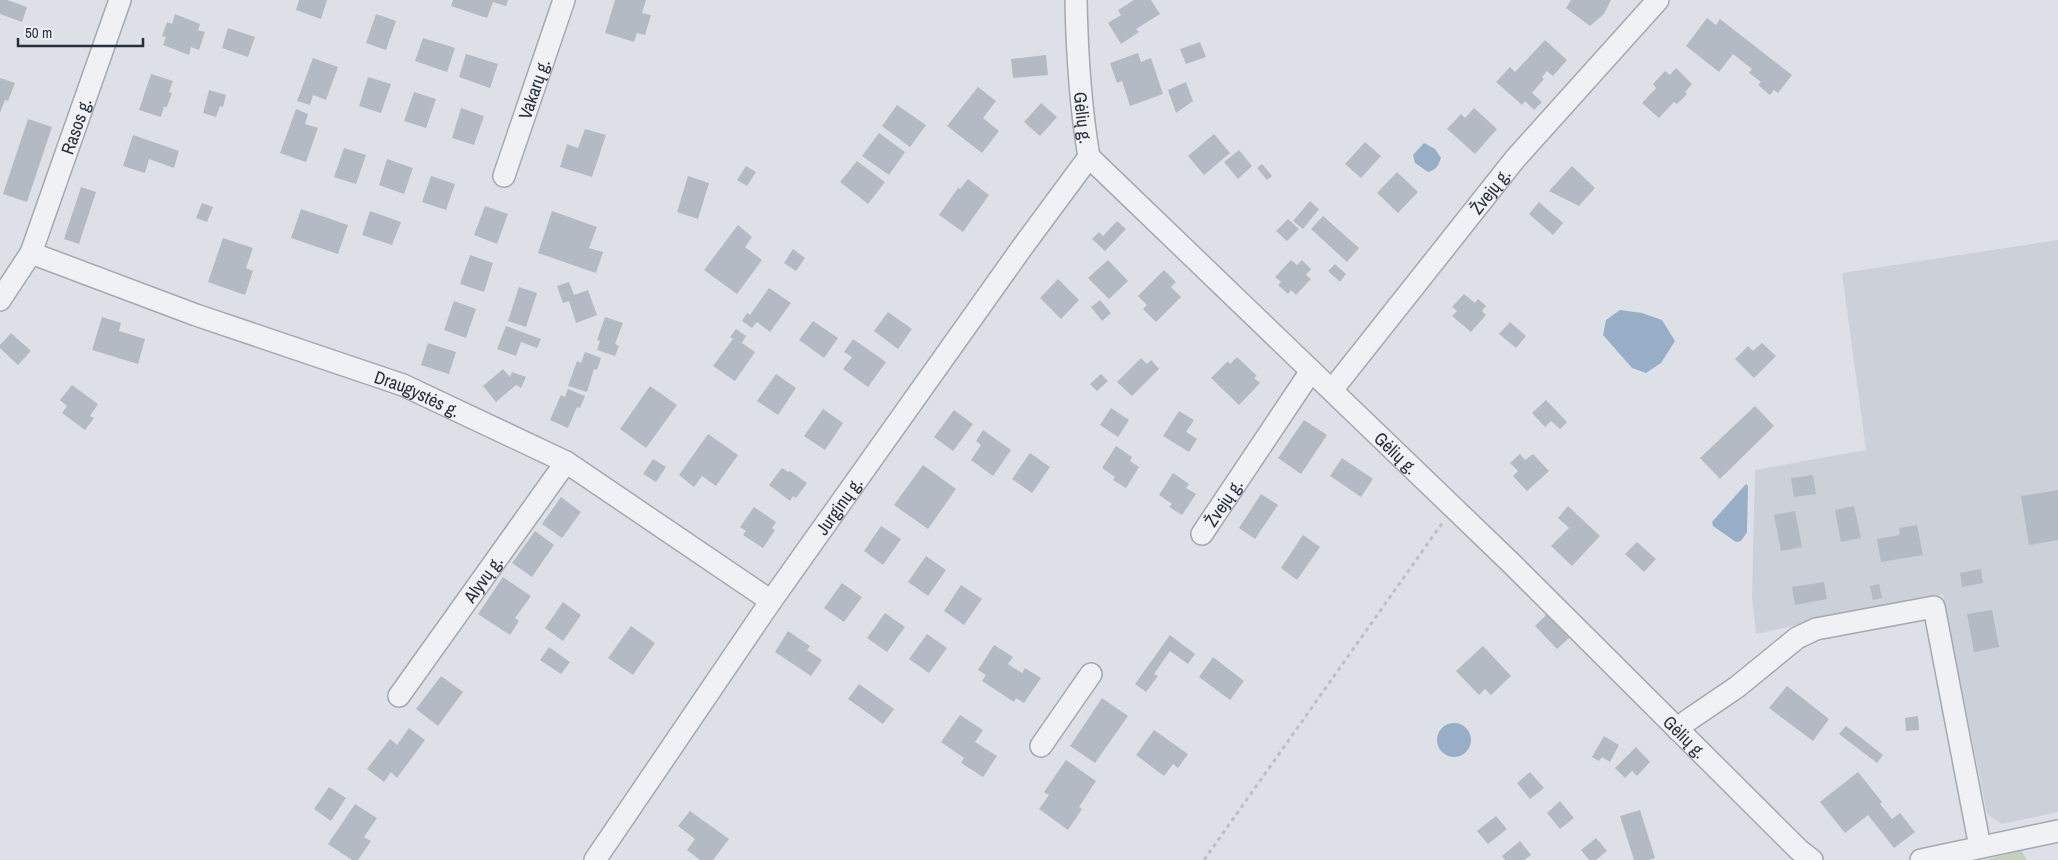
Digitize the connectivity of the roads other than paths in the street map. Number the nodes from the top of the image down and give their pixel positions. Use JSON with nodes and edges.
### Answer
{"nodes":[{"id":1,"x":120,"y":0,"type":"edge"},
{"id":2,"x":564,"y":0,"type":"edge"},
{"id":3,"x":1076,"y":0,"type":"edge"},
{"id":4,"x":1658,"y":0,"type":"edge"},
{"id":5,"x":1089,"y":157,"type":"junction"},
{"id":6,"x":504,"y":176,"type":"dead end"},
{"id":7,"x":31,"y":253,"type":"junction"},
{"id":8,"x":0,"y":300,"type":"edge"},
{"id":9,"x":1311,"y":371,"type":"junction"},
{"id":10,"x":1332,"y":390,"type":"junction"},
{"id":11,"x":566,"y":462,"type":"junction"},
{"id":12,"x":1202,"y":534,"type":"dead end"},
{"id":13,"x":771,"y":601,"type":"junction"},
{"id":14,"x":1091,"y":674,"type":"dead end"},
{"id":15,"x":399,"y":696,"type":"dead end"},
{"id":16,"x":1678,"y":730,"type":"junction"},
{"id":17,"x":1041,"y":746,"type":"dead end"},
{"id":18,"x":2058,"y":831,"type":"edge"},
{"id":19,"x":1980,"y":847,"type":"junction"},
{"id":20,"x":1799,"y":856,"type":"edge"},
{"id":21,"x":595,"y":860,"type":"edge"},
{"id":22,"x":1921,"y":860,"type":"edge"}],
"edges":[{"from":1,"to":7,"type":"street","name":"Rasos g."},
{"from":2,"to":6,"type":"street","name":"Vakarų g."},
{"from":3,"to":5,"type":"street","name":"Gėlių g."},
{"from":4,"to":10,"type":"street","name":"Žvejų g."},
{"from":5,"to":9,"type":"street","name":"Gėlių g."},
{"from":5,"to":13,"type":"street","name":"Jurginų g."},
{"from":7,"to":8,"type":"street","name":"Rasos g."},
{"from":7,"to":11,"type":"street","name":"Draugystės g."},
{"from":9,"to":10,"type":"street","name":"Gėlių g."},
{"from":9,"to":12,"type":"street","name":"Žvejų g."},
{"from":10,"to":16,"type":"street","name":"Gėlių g."},
{"from":11,"to":13,"type":"street","name":"Draugystės g."},
{"from":11,"to":15,"type":"street","name":"Alyvų g."},
{"from":13,"to":21,"type":"street","name":"Jurginų g."},
{"from":14,"to":17,"type":"street"},
{"from":16,"to":19,"type":"street"},
{"from":16,"to":20,"type":"street","name":"Gėlių g."},
{"from":18,"to":19,"type":"street"},
{"from":19,"to":22,"type":"street"}]}
